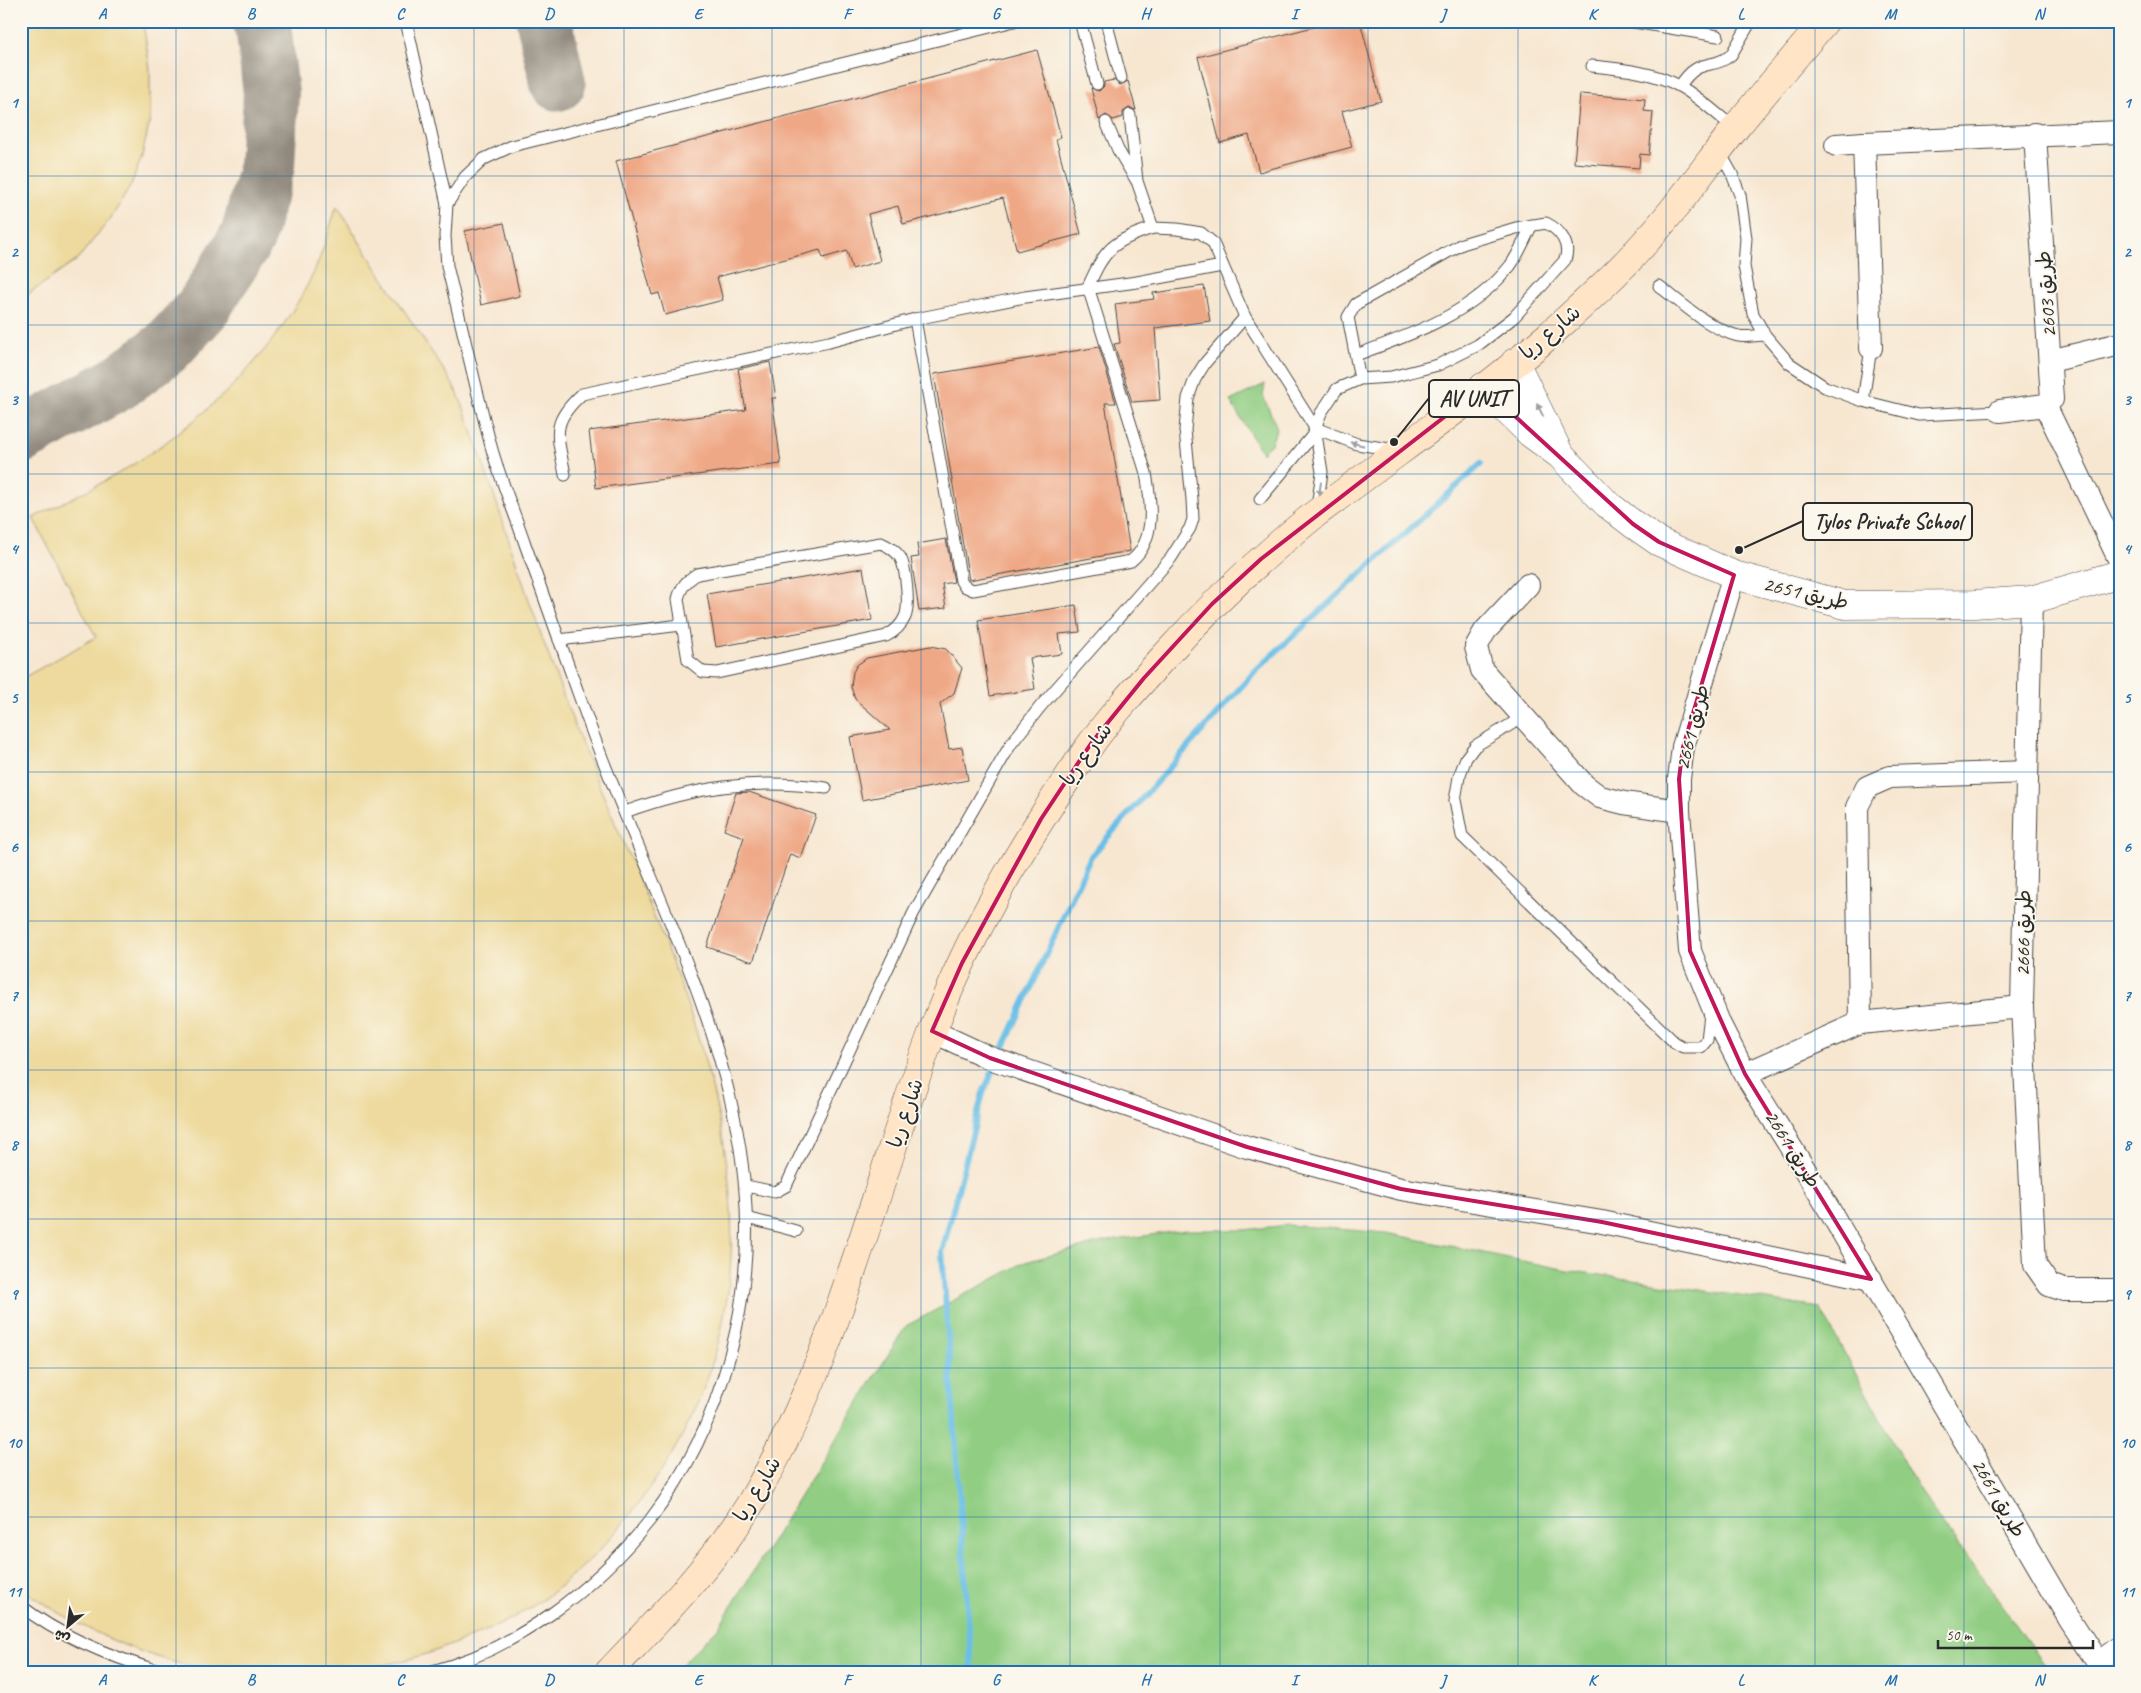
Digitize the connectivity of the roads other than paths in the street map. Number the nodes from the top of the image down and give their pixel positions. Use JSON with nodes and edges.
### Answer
{"nodes":[{"id":1,"x":406,"y":21,"type":"edge"},
{"id":2,"x":1014,"y":21,"type":"edge"},
{"id":3,"x":1080,"y":21,"type":"edge"},
{"id":4,"x":1106,"y":21,"type":"edge"},
{"id":5,"x":1628,"y":21,"type":"edge"},
{"id":6,"x":1751,"y":21,"type":"edge"},
{"id":7,"x":1825,"y":21,"type":"edge"},
{"id":8,"x":1718,"y":36,"type":"dead end"},
{"id":9,"x":1592,"y":66,"type":"dead end"},
{"id":10,"x":1120,"y":78,"type":"dead end"},
{"id":11,"x":1097,"y":84,"type":"dead end"},
{"id":12,"x":1680,"y":86,"type":"junction"},
{"id":13,"x":1130,"y":115,"type":"dead end"},
{"id":14,"x":1106,"y":122,"type":"dead end"},
{"id":15,"x":1735,"y":129,"type":"junction"},
{"id":16,"x":2120,"y":132,"type":"edge"},
{"id":17,"x":2036,"y":134,"type":"junction"},
{"id":18,"x":1864,"y":143,"type":"junction"},
{"id":19,"x":1836,"y":145,"type":"dead end"},
{"id":20,"x":1719,"y":152,"type":"junction"},
{"id":21,"x":1137,"y":181,"type":"junction"},
{"id":22,"x":447,"y":204,"type":"junction"},
{"id":23,"x":1532,"y":225,"type":"junction"},
{"id":24,"x":1153,"y":228,"type":"junction"},
{"id":25,"x":1222,"y":266,"type":"junction"},
{"id":26,"x":1659,"y":286,"type":"dead end"},
{"id":27,"x":1088,"y":288,"type":"junction"},
{"id":28,"x":1245,"y":317,"type":"junction"},
{"id":29,"x":915,"y":319,"type":"junction"},
{"id":30,"x":1765,"y":335,"type":"junction"},
{"id":31,"x":2120,"y":344,"type":"edge"},
{"id":32,"x":1870,"y":348,"type":"joint"},
{"id":33,"x":1356,"y":356,"type":"junction"},
{"id":34,"x":2050,"y":361,"type":"junction"},
{"id":35,"x":1515,"y":362,"type":"junction"},
{"id":36,"x":1360,"y":379,"type":"junction"},
{"id":37,"x":1483,"y":387,"type":"junction"},
{"id":38,"x":1863,"y":401,"type":"junction"},
{"id":39,"x":2045,"y":405,"type":"junction"},
{"id":40,"x":2000,"y":412,"type":"joint"},
{"id":41,"x":1315,"y":428,"type":"junction"},
{"id":42,"x":1402,"y":450,"type":"junction"},
{"id":43,"x":1560,"y":455,"type":"junction"},
{"id":44,"x":565,"y":475,"type":"dead end"},
{"id":45,"x":1260,"y":499,"type":"dead end"},
{"id":46,"x":1314,"y":516,"type":"junction"},
{"id":47,"x":2120,"y":561,"type":"edge"},
{"id":48,"x":2120,"y":574,"type":"edge"},
{"id":49,"x":1734,"y":575,"type":"junction"},
{"id":50,"x":1528,"y":586,"type":"dead end"},
{"id":51,"x":2031,"y":600,"type":"junction"},
{"id":52,"x":681,"y":625,"type":"junction"},
{"id":53,"x":559,"y":640,"type":"junction"},
{"id":54,"x":1523,"y":717,"type":"junction"},
{"id":55,"x":2027,"y":772,"type":"junction"},
{"id":56,"x":826,"y":788,"type":"dead end"},
{"id":57,"x":1678,"y":811,"type":"junction"},
{"id":58,"x":625,"y":812,"type":"junction"},
{"id":59,"x":1710,"y":1002,"type":"junction"},
{"id":60,"x":2022,"y":1007,"type":"junction"},
{"id":61,"x":1860,"y":1023,"type":"junction"},
{"id":62,"x":932,"y":1031,"type":"junction"},
{"id":63,"x":1745,"y":1074,"type":"junction"},
{"id":64,"x":746,"y":1186,"type":"junction"},
{"id":65,"x":747,"y":1218,"type":"junction"},
{"id":66,"x":796,"y":1231,"type":"dead end"},
{"id":67,"x":1871,"y":1279,"type":"junction"},
{"id":68,"x":2120,"y":1290,"type":"edge"},
{"id":69,"x":21,"y":1606,"type":"edge"},
{"id":70,"x":2120,"y":1647,"type":"edge"},
{"id":71,"x":2101,"y":1667,"type":"edge"},
{"id":72,"x":162,"y":1672,"type":"edge"},
{"id":73,"x":429,"y":1672,"type":"edge"},
{"id":74,"x":609,"y":1672,"type":"edge"}],
"edges":[{"from":1,"to":22,"type":"lane"},
{"from":2,"to":22,"type":"lane"},
{"from":3,"to":11,"type":"lane"},
{"from":4,"to":10,"type":"lane"},
{"from":5,"to":8,"type":"lane"},
{"from":6,"to":12,"type":"lane"},
{"from":7,"to":15,"type":"main road","name":"شارع ريا"},
{"from":9,"to":12,"type":"lane"},
{"from":12,"to":15,"type":"lane"},
{"from":13,"to":21,"type":"lane"},
{"from":14,"to":21,"type":"lane"},
{"from":15,"to":20,"type":"main road","name":"شارع ريا"},
{"from":16,"to":17,"type":"street"},
{"from":17,"to":18,"type":"street"},
{"from":17,"to":34,"type":"street","name":"طريق 2603"},
{"from":18,"to":19,"type":"street"},
{"from":18,"to":32,"type":"street"},
{"from":20,"to":30,"type":"lane"},
{"from":20,"to":35,"type":"main road","name":"شارع ريا"},
{"from":21,"to":24,"type":"lane"},
{"from":22,"to":53,"type":"lane"},
{"from":23,"to":33,"type":"lane"},
{"from":23,"to":33,"type":"lane"},
{"from":23,"to":36,"type":"lane"},
{"from":24,"to":25,"type":"lane"},
{"from":24,"to":27,"type":"lane"},
{"from":25,"to":27,"type":"lane"},
{"from":25,"to":28,"type":"lane"},
{"from":26,"to":30,"type":"lane"},
{"from":27,"to":29,"type":"lane"},
{"from":27,"to":29,"type":"lane"},
{"from":28,"to":41,"type":"lane"},
{"from":28,"to":64,"type":"lane"},
{"from":29,"to":44,"type":"lane"},
{"from":30,"to":38,"type":"lane"},
{"from":31,"to":34,"type":"street"},
{"from":32,"to":38,"type":"lane"},
{"from":33,"to":36,"type":"lane"},
{"from":34,"to":39,"type":"street","name":"طريق 2603"},
{"from":35,"to":37,"type":"main road","name":"شارع ريا"},
{"from":43,"to":35,"type":"street","name":"طريق 2651","one_way":true},
{"from":36,"to":41,"type":"lane"},
{"from":37,"to":42,"type":"main road","name":"شارع ريا"},
{"from":37,"to":43,"type":"street","name":"طريق 2651"},
{"from":38,"to":40,"type":"lane"},
{"from":39,"to":40,"type":"street"},
{"from":39,"to":47,"type":"street"},
{"from":42,"to":41,"type":"lane","one_way":true},
{"from":41,"to":45,"type":"lane"},
{"from":41,"to":46,"type":"lane","one_way":true},
{"from":42,"to":46,"type":"main road","name":"شارع ريا"},
{"from":43,"to":49,"type":"street","name":"طريق 2651"},
{"from":46,"to":62,"type":"main road","name":"شارع ريا"},
{"from":48,"to":51,"type":"street","name":"طريق 2651"},
{"from":49,"to":51,"type":"street","name":"طريق 2651"},
{"from":49,"to":57,"type":"street","name":"طريق 2661"},
{"from":50,"to":54,"type":"street"},
{"from":51,"to":55,"type":"street","name":"طريق 2666"},
{"from":52,"to":52,"type":"lane"},
{"from":52,"to":53,"type":"lane"},
{"from":53,"to":58,"type":"lane"},
{"from":54,"to":57,"type":"street"},
{"from":54,"to":59,"type":"lane"},
{"from":55,"to":60,"type":"street","name":"طريق 2666"},
{"from":55,"to":61,"type":"street"},
{"from":56,"to":58,"type":"lane"},
{"from":57,"to":59,"type":"street","name":"طريق 2661"},
{"from":58,"to":64,"type":"lane"},
{"from":59,"to":63,"type":"street","name":"طريق 2661"},
{"from":60,"to":61,"type":"street"},
{"from":60,"to":68,"type":"street","name":"طريق 2666"},
{"from":61,"to":63,"type":"street"},
{"from":62,"to":67,"type":"street"},
{"from":62,"to":74,"type":"main road","name":"شارع ريا"},
{"from":63,"to":67,"type":"street","name":"طريق 2661"},
{"from":64,"to":65,"type":"lane"},
{"from":65,"to":66,"type":"lane"},
{"from":65,"to":73,"type":"lane"},
{"from":67,"to":71,"type":"street","name":"طريق 2661"},
{"from":69,"to":72,"type":"lane"},
{"from":70,"to":71,"type":"street"}]}
